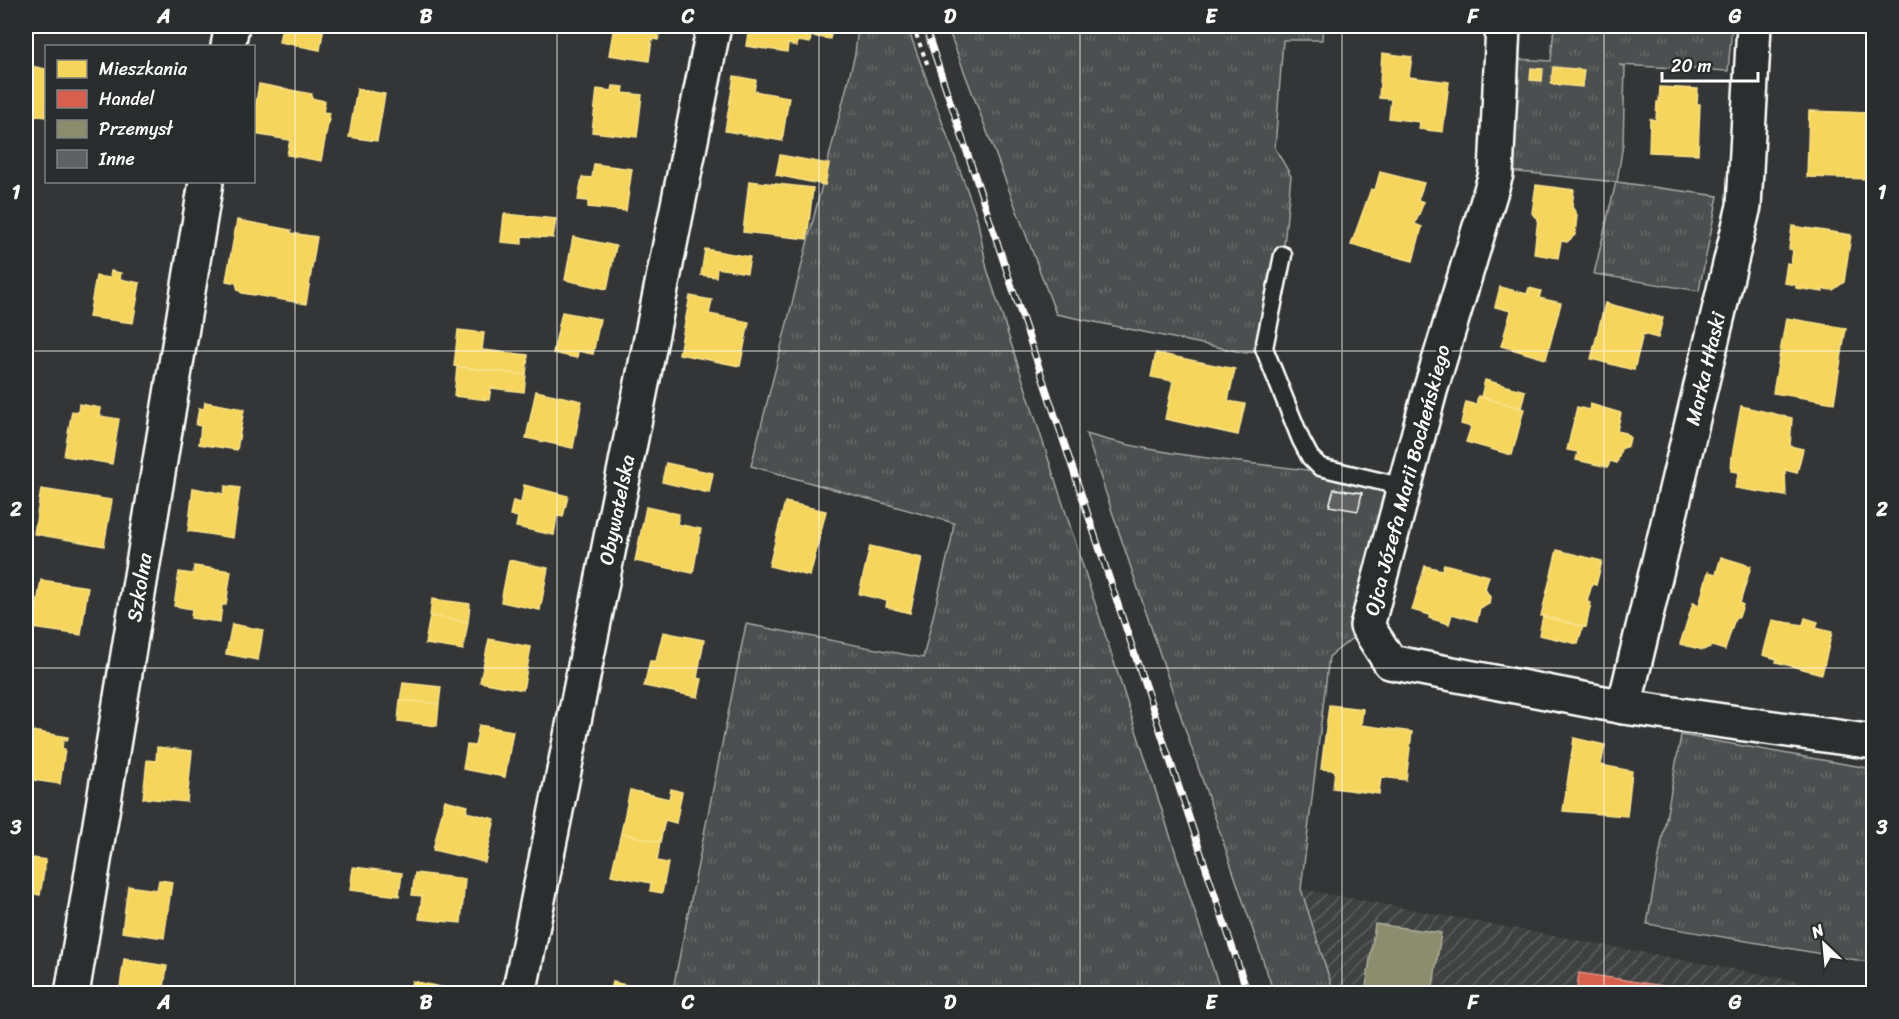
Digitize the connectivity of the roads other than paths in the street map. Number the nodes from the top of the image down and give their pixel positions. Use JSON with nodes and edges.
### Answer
{"nodes":[{"id":1,"x":232,"y":26,"type":"edge"},
{"id":2,"x":714,"y":26,"type":"edge"},
{"id":3,"x":1503,"y":26,"type":"edge"},
{"id":4,"x":1754,"y":26,"type":"edge"},
{"id":5,"x":228,"y":45,"type":"edge"},
{"id":6,"x":206,"y":183,"type":"edge"},
{"id":7,"x":1283,"y":255,"type":"dead end"},
{"id":8,"x":1404,"y":487,"type":"junction"},
{"id":9,"x":1624,"y":706,"type":"junction"},
{"id":10,"x":1874,"y":742,"type":"edge"},
{"id":11,"x":72,"y":993,"type":"edge"},
{"id":12,"x":519,"y":993,"type":"edge"}],
"edges":[{"from":1,"to":5,"type":"street"},
{"from":2,"to":12,"type":"street","name":"Obywatelska"},
{"from":3,"to":8,"type":"street","name":"Ojca Józefa Marii Bocheńskiego"},
{"from":4,"to":9,"type":"street","name":"Marka Hłaski"},
{"from":6,"to":11,"type":"street","name":"Szkolna"},
{"from":7,"to":8,"type":"lane"},
{"from":8,"to":9,"type":"street","name":"Ojca Józefa Marii Bocheńskiego"},
{"from":9,"to":10,"type":"street","name":"Ojca Józefa Marii Bocheńskiego"}]}
